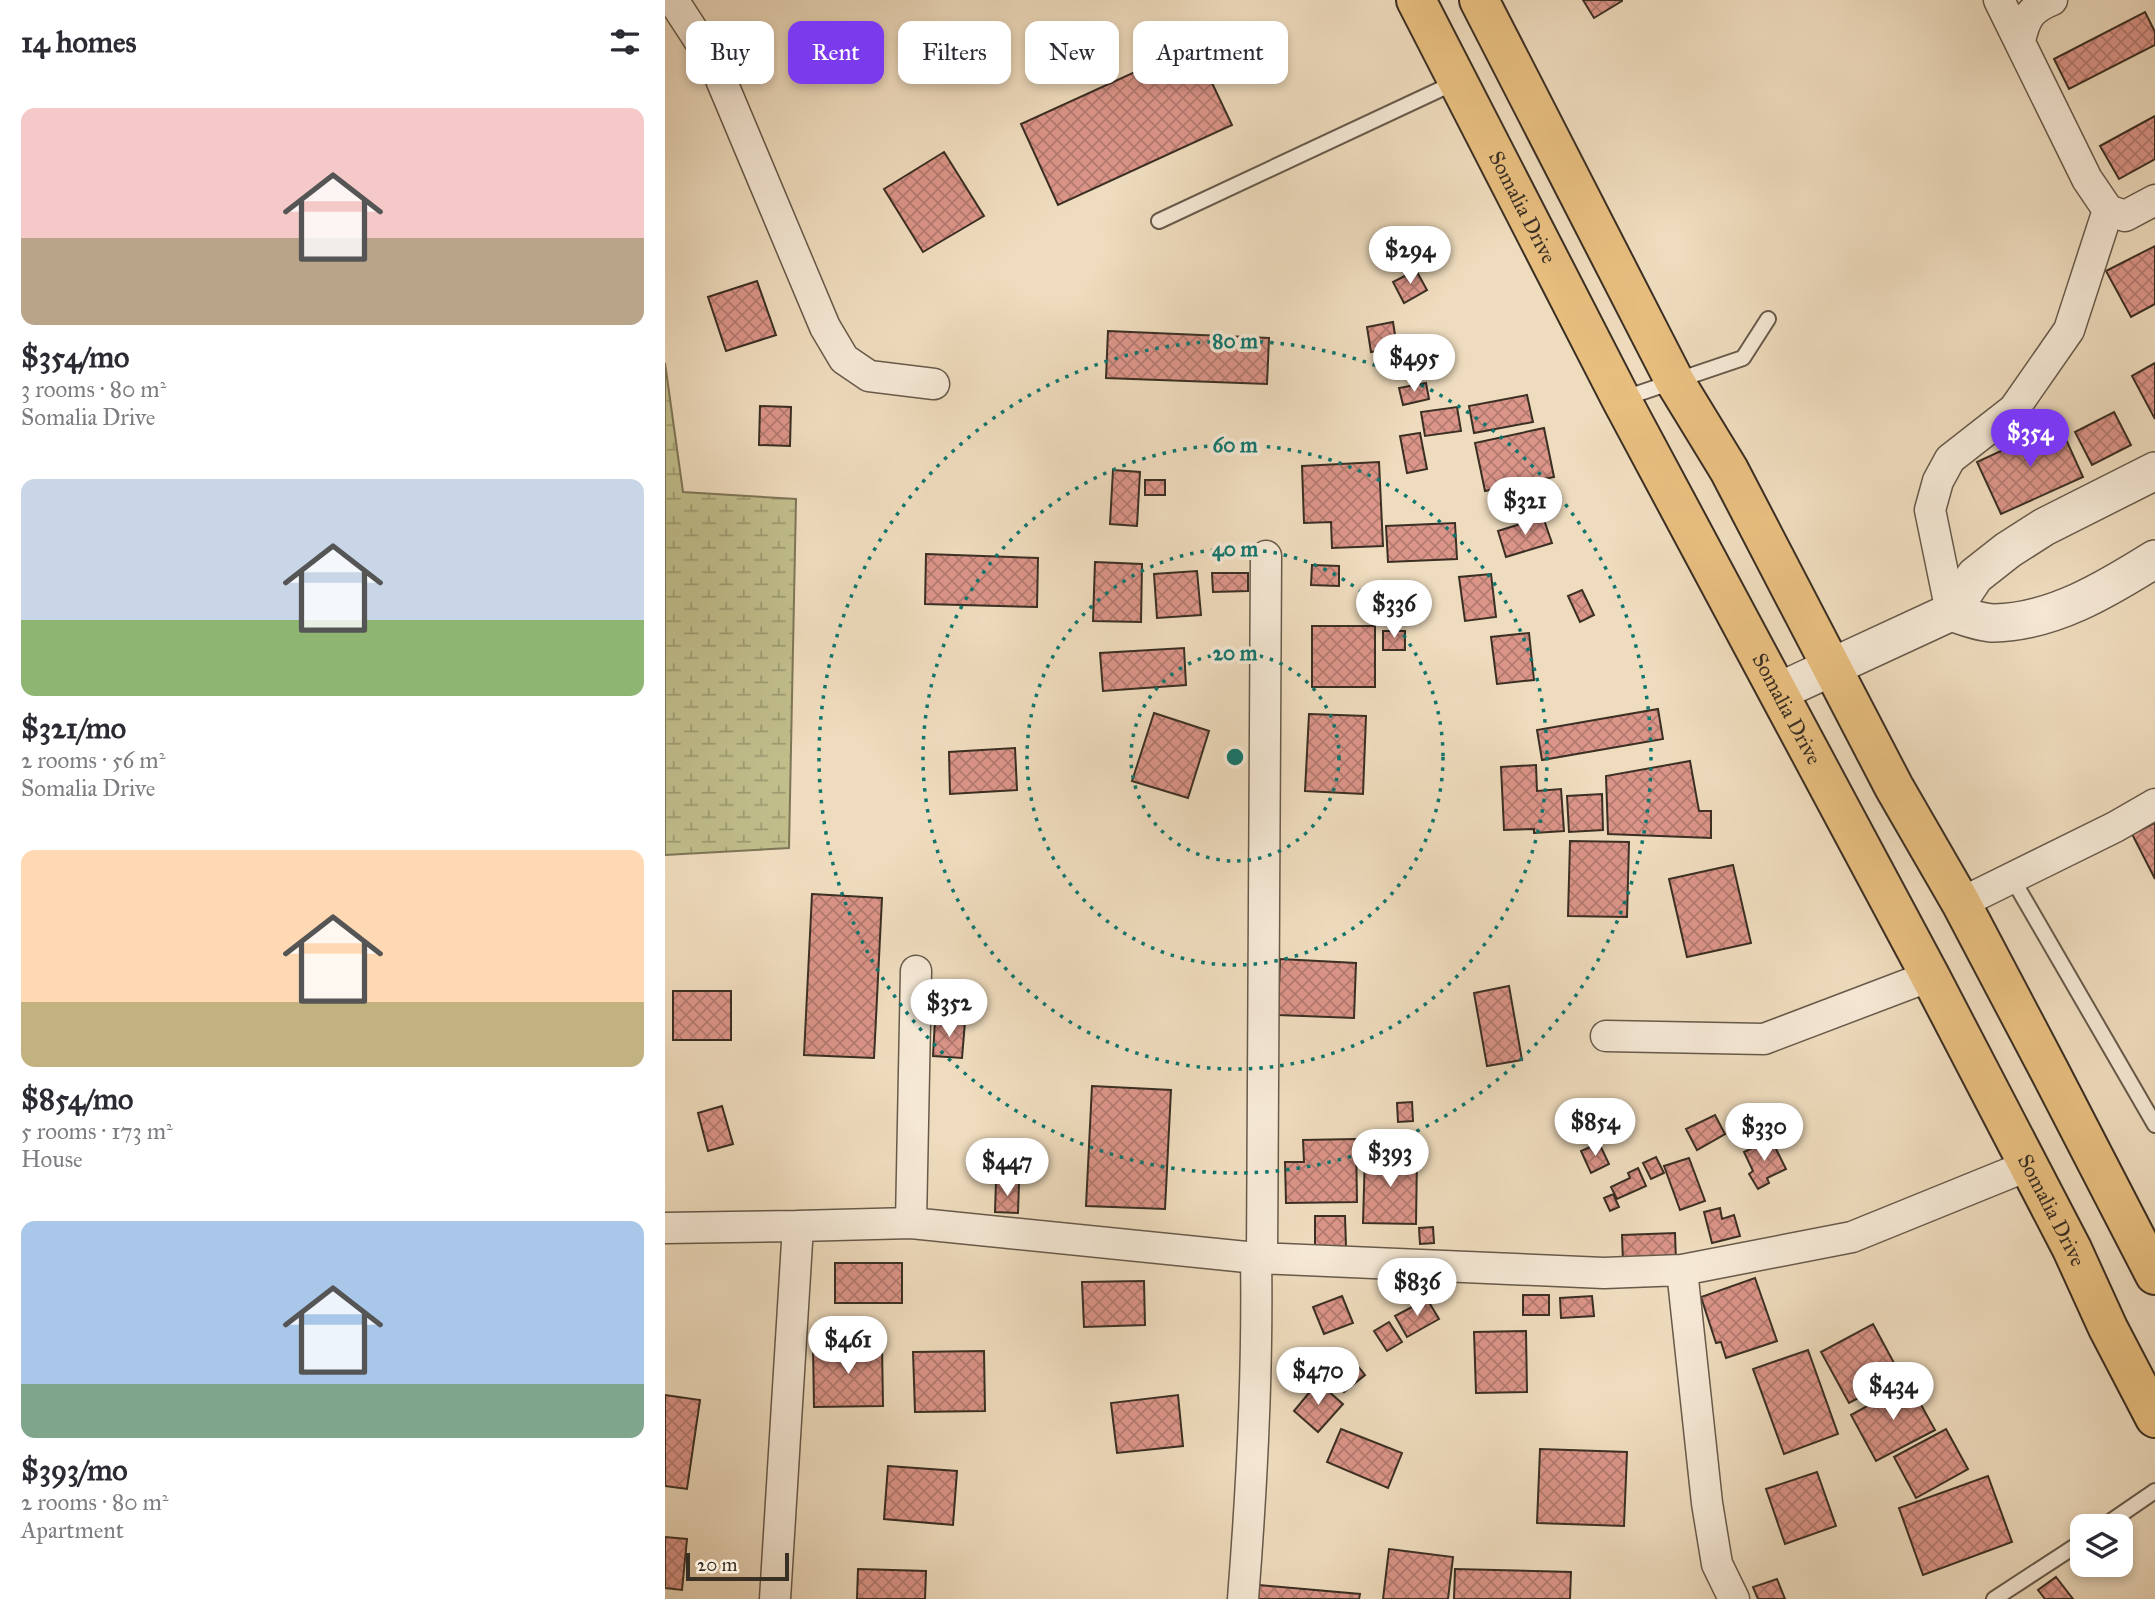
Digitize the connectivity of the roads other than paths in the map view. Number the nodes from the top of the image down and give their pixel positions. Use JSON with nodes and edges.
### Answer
{"nodes":[{"id":1,"x":673,"y":0,"type":"edge"},
{"id":2,"x":1416,"y":0,"type":"edge"},
{"id":3,"x":1479,"y":0,"type":"edge"},
{"id":4,"x":1999,"y":0,"type":"edge"},
{"id":5,"x":2052,"y":0,"type":"edge"},
{"id":6,"x":2021,"y":41,"type":"junction"},
{"id":7,"x":1458,"y":81,"type":"junction"},
{"id":8,"x":2155,"y":200,"type":"edge"},
{"id":9,"x":2108,"y":210,"type":"junction"},
{"id":10,"x":1159,"y":221,"type":"dead end"},
{"id":11,"x":1768,"y":319,"type":"dead end"},
{"id":12,"x":1674,"y":380,"type":"junction"},
{"id":13,"x":934,"y":384,"type":"dead end"},
{"id":14,"x":1621,"y":399,"type":"junction"},
{"id":15,"x":2155,"y":471,"type":"edge"},
{"id":16,"x":1266,"y":556,"type":"dead end"},
{"id":17,"x":2155,"y":559,"type":"edge"},
{"id":18,"x":1951,"y":612,"type":"junction"},
{"id":19,"x":1831,"y":667,"type":"junction"},
{"id":20,"x":1778,"y":692,"type":"junction"},
{"id":21,"x":2155,"y":804,"type":"edge"},
{"id":22,"x":2012,"y":878,"type":"junction"},
{"id":23,"x":1961,"y":904,"type":"junction"},
{"id":24,"x":916,"y":971,"type":"dead end"},
{"id":25,"x":1930,"y":976,"type":"junction"},
{"id":26,"x":1606,"y":1036,"type":"dead end"},
{"id":27,"x":2155,"y":1125,"type":"edge"},
{"id":28,"x":2027,"y":1166,"type":"junction"},
{"id":29,"x":911,"y":1223,"type":"junction"},
{"id":30,"x":798,"y":1226,"type":"junction"},
{"id":31,"x":665,"y":1228,"type":"edge"},
{"id":32,"x":1259,"y":1258,"type":"junction"},
{"id":33,"x":2151,"y":1259,"type":"edge"},
{"id":34,"x":1682,"y":1270,"type":"junction"},
{"id":35,"x":2155,"y":1418,"type":"edge"},
{"id":36,"x":2155,"y":1491,"type":"edge"},
{"id":37,"x":2121,"y":1514,"type":"edge"},
{"id":38,"x":2070,"y":1549,"type":"edge"},
{"id":39,"x":775,"y":1599,"type":"edge"},
{"id":40,"x":1243,"y":1599,"type":"edge"},
{"id":41,"x":1734,"y":1599,"type":"edge"},
{"id":42,"x":1994,"y":1599,"type":"edge"}],
"edges":[{"from":1,"to":13,"type":"street"},
{"from":2,"to":7,"type":"main road","name":"Somalia Drive"},
{"from":3,"to":12,"type":"main road"},
{"from":4,"to":6,"type":"street"},
{"from":5,"to":6,"type":"street"},
{"from":6,"to":9,"type":"street"},
{"from":7,"to":10,"type":"lane"},
{"from":7,"to":14,"type":"main road","name":"Somalia Drive"},
{"from":8,"to":9,"type":"street"},
{"from":9,"to":18,"type":"street"},
{"from":11,"to":12,"type":"lane"},
{"from":12,"to":14,"type":"lane"},
{"from":12,"to":19,"type":"main road"},
{"from":14,"to":20,"type":"main road","name":"Somalia Drive"},
{"from":15,"to":18,"type":"street"},
{"from":16,"to":32,"type":"street"},
{"from":17,"to":18,"type":"street"},
{"from":18,"to":19,"type":"street"},
{"from":19,"to":20,"type":"street"},
{"from":19,"to":23,"type":"main road"},
{"from":20,"to":25,"type":"main road","name":"Somalia Drive"},
{"from":21,"to":22,"type":"street"},
{"from":22,"to":23,"type":"street"},
{"from":22,"to":27,"type":"lane"},
{"from":23,"to":33,"type":"main road"},
{"from":24,"to":29,"type":"street"},
{"from":25,"to":26,"type":"street"},
{"from":25,"to":28,"type":"main road","name":"Somalia Drive"},
{"from":28,"to":34,"type":"street"},
{"from":28,"to":35,"type":"main road","name":"Somalia Drive"},
{"from":29,"to":30,"type":"street"},
{"from":29,"to":32,"type":"street"},
{"from":30,"to":31,"type":"street"},
{"from":30,"to":39,"type":"street"},
{"from":32,"to":34,"type":"street"},
{"from":32,"to":40,"type":"street"},
{"from":34,"to":41,"type":"street"},
{"from":36,"to":37,"type":"lane"},
{"from":38,"to":42,"type":"lane"}]}
